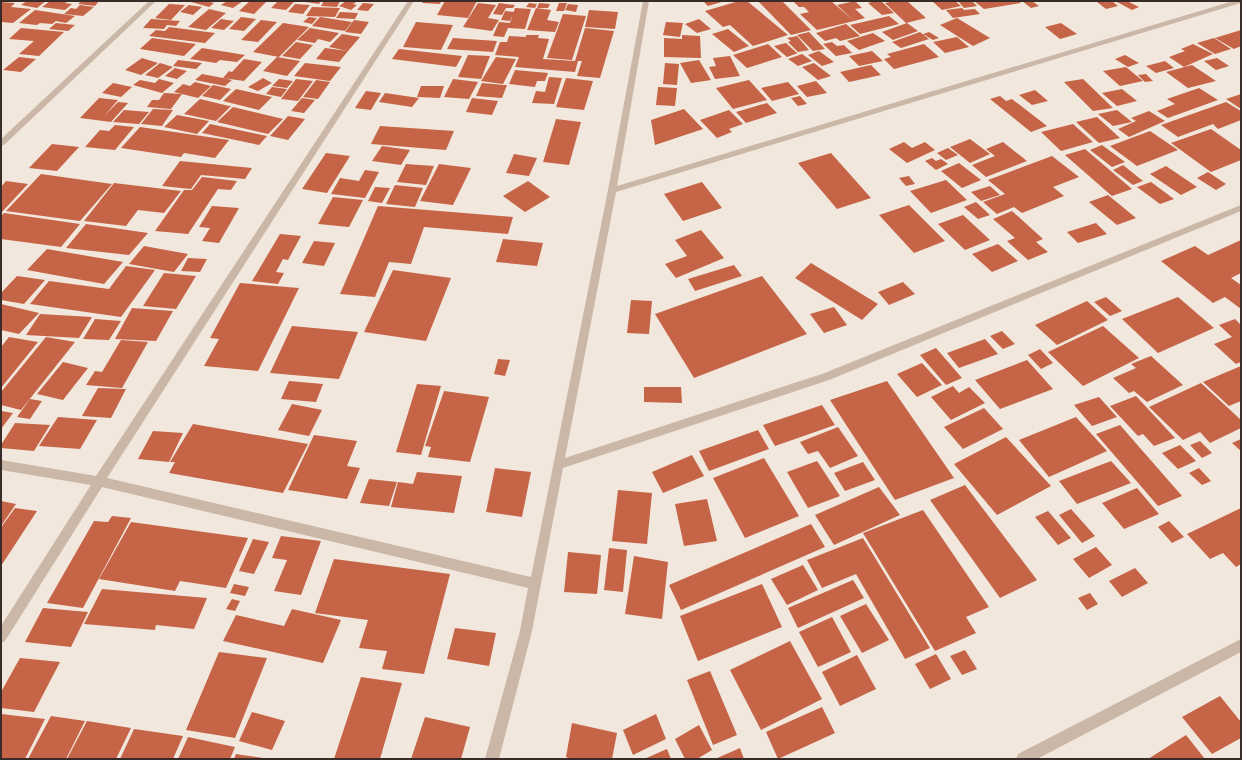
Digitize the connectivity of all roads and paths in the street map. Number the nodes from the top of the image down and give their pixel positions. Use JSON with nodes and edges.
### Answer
{"nodes":[{"id":1,"x":152,"y":1,"type":"edge"},
{"id":2,"x":411,"y":1,"type":"edge"},
{"id":3,"x":646,"y":1,"type":"edge"},
{"id":4,"x":1240,"y":1,"type":"edge"},
{"id":5,"x":1,"y":143,"type":"edge"},
{"id":6,"x":612,"y":190,"type":"junction"},
{"id":7,"x":1241,"y":208,"type":"edge"},
{"id":8,"x":1,"y":465,"type":"edge"},
{"id":9,"x":558,"y":465,"type":"junction"},
{"id":10,"x":99,"y":481,"type":"junction"},
{"id":11,"x":535,"y":584,"type":"junction"},
{"id":12,"x":1,"y":637,"type":"edge"},
{"id":13,"x":1241,"y":645,"type":"edge"},
{"id":14,"x":492,"y":759,"type":"edge"},
{"id":15,"x":1023,"y":759,"type":"edge"}],
"edges":[{"from":1,"to":5,"type":"street"},
{"from":2,"to":10,"type":"street"},
{"from":3,"to":6,"type":"street"},
{"from":4,"to":6,"type":"street"},
{"from":6,"to":9,"type":"street"},
{"from":7,"to":9,"type":"street"},
{"from":8,"to":10,"type":"street"},
{"from":9,"to":11,"type":"street"},
{"from":10,"to":11,"type":"street"},
{"from":10,"to":12,"type":"street"},
{"from":11,"to":14,"type":"street"},
{"from":13,"to":15,"type":"street"}]}
